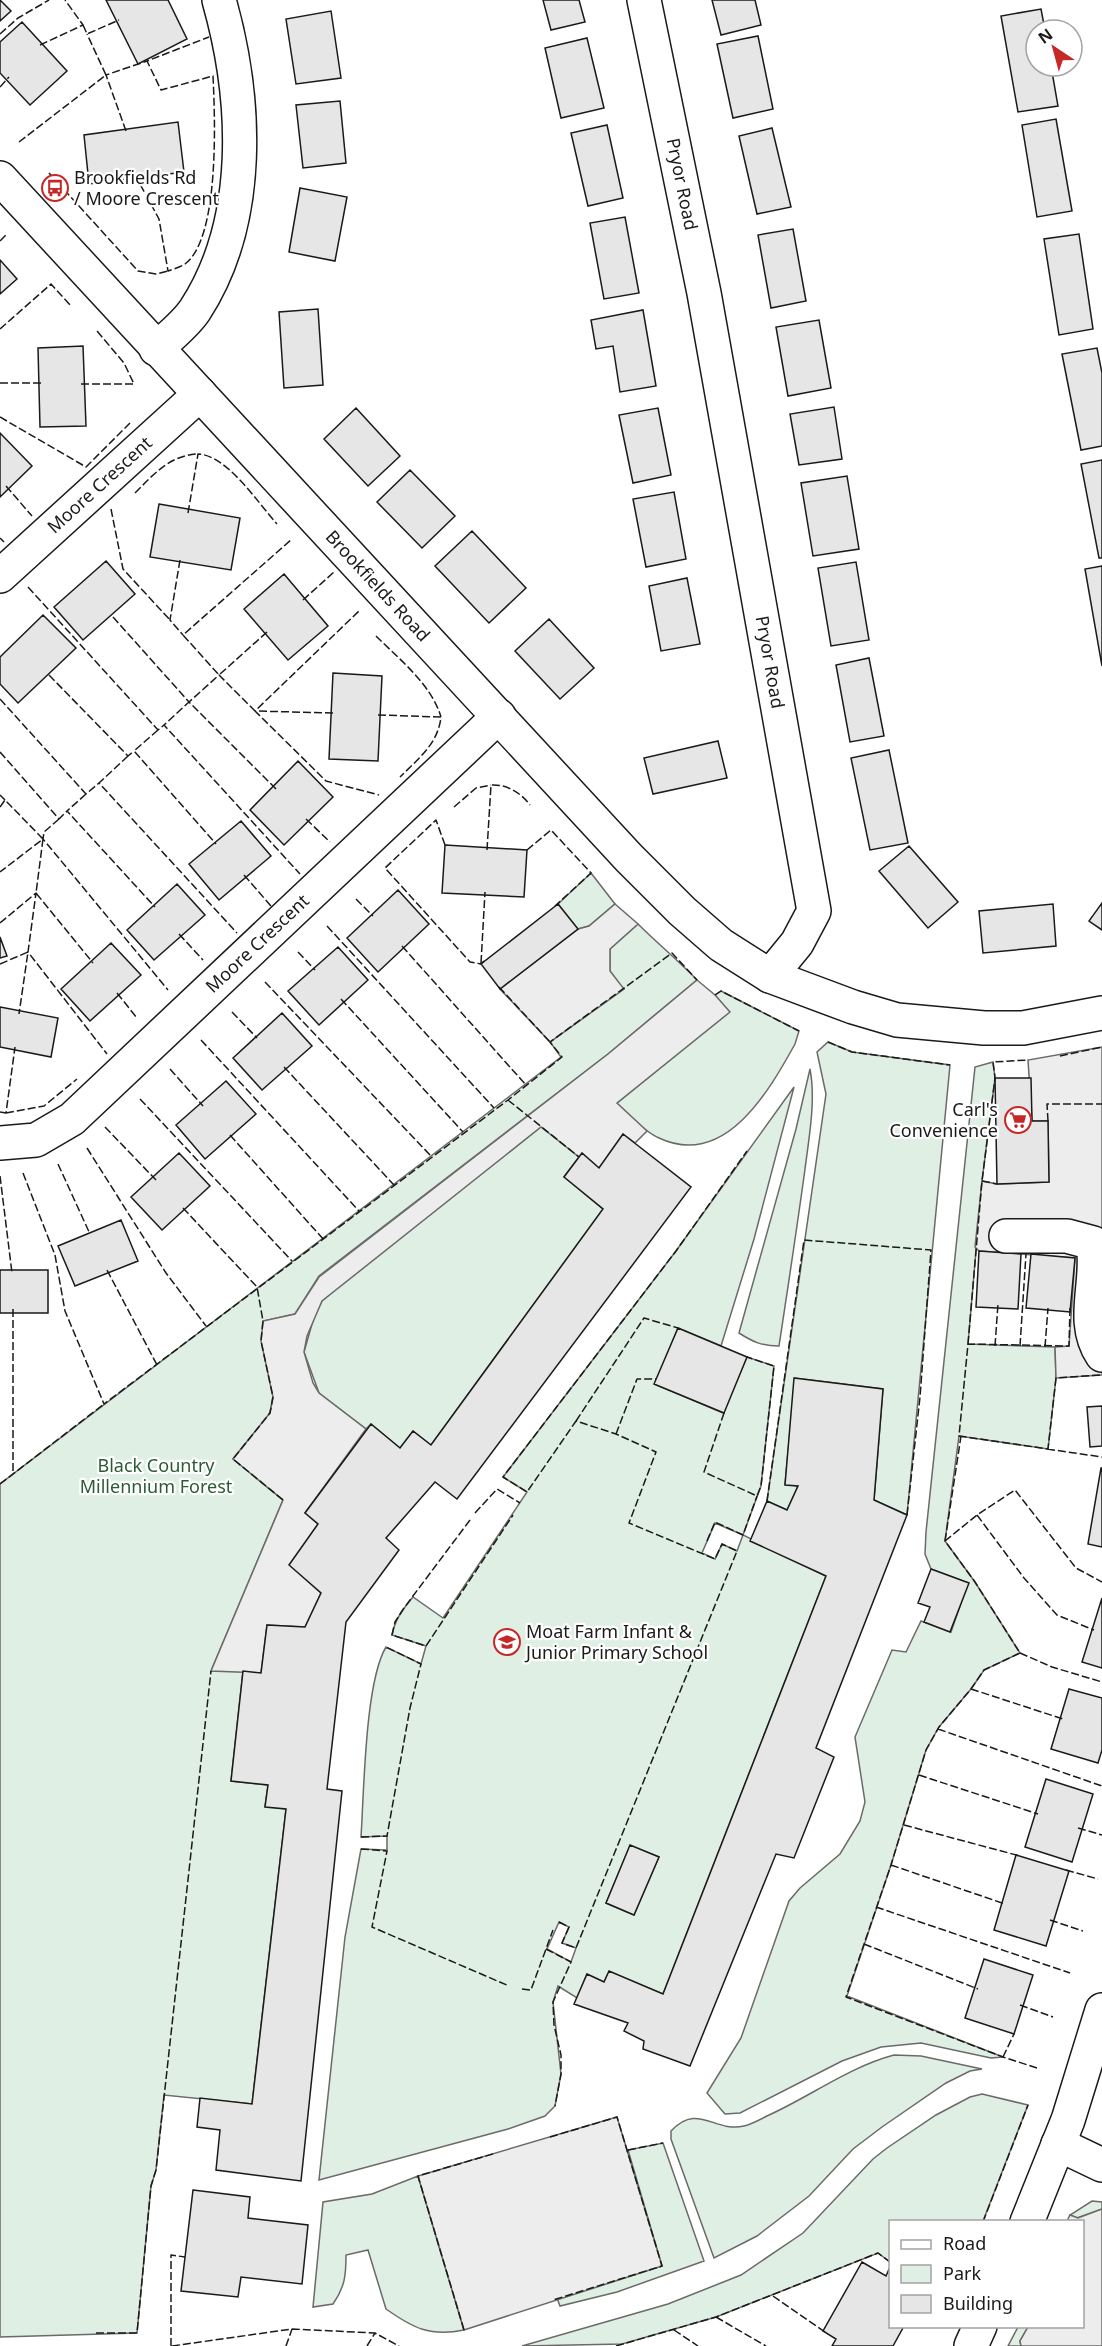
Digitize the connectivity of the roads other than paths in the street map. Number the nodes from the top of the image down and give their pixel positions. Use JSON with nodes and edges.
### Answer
{"nodes":[{"id":1,"x":219,"y":0,"type":"edge"},
{"id":2,"x":644,"y":0,"type":"edge"},
{"id":3,"x":0,"y":178,"type":"edge"},
{"id":4,"x":156,"y":349,"type":"junction"},
{"id":5,"x":200,"y":394,"type":"junction"},
{"id":6,"x":0,"y":576,"type":"edge"},
{"id":7,"x":499,"y":716,"type":"junction"},
{"id":8,"x":770,"y":976,"type":"junction"},
{"id":9,"x":1102,"y":1013,"type":"edge"},
{"id":10,"x":0,"y":1143,"type":"edge"},
{"id":11,"x":1006,"y":1236,"type":"dead end"},
{"id":12,"x":1102,"y":1356,"type":"edge"},
{"id":13,"x":1102,"y":2010,"type":"edge"},
{"id":14,"x":1058,"y":2144,"type":"junction"},
{"id":15,"x":1102,"y":2165,"type":"edge"},
{"id":16,"x":1028,"y":2220,"type":"edge"},
{"id":17,"x":979,"y":2328,"type":"edge"},
{"id":18,"x":971,"y":2346,"type":"edge"}],
"edges":[{"from":1,"to":4,"type":"street"},
{"from":2,"to":8,"type":"street","name":"Pryor Road"},
{"from":3,"to":4,"type":"street","name":"Brookfields Road"},
{"from":4,"to":5,"type":"street","name":"Brookfields Road"},
{"from":5,"to":6,"type":"street","name":"Moore Crescent"},
{"from":5,"to":7,"type":"street","name":"Brookfields Road"},
{"from":7,"to":8,"type":"street","name":"Brookfields Road"},
{"from":7,"to":10,"type":"street","name":"Moore Crescent"},
{"from":8,"to":9,"type":"street"},
{"from":11,"to":12,"type":"street"},
{"from":13,"to":14,"type":"street"},
{"from":14,"to":15,"type":"street"},
{"from":14,"to":16,"type":"street"},
{"from":17,"to":18,"type":"street"}]}
